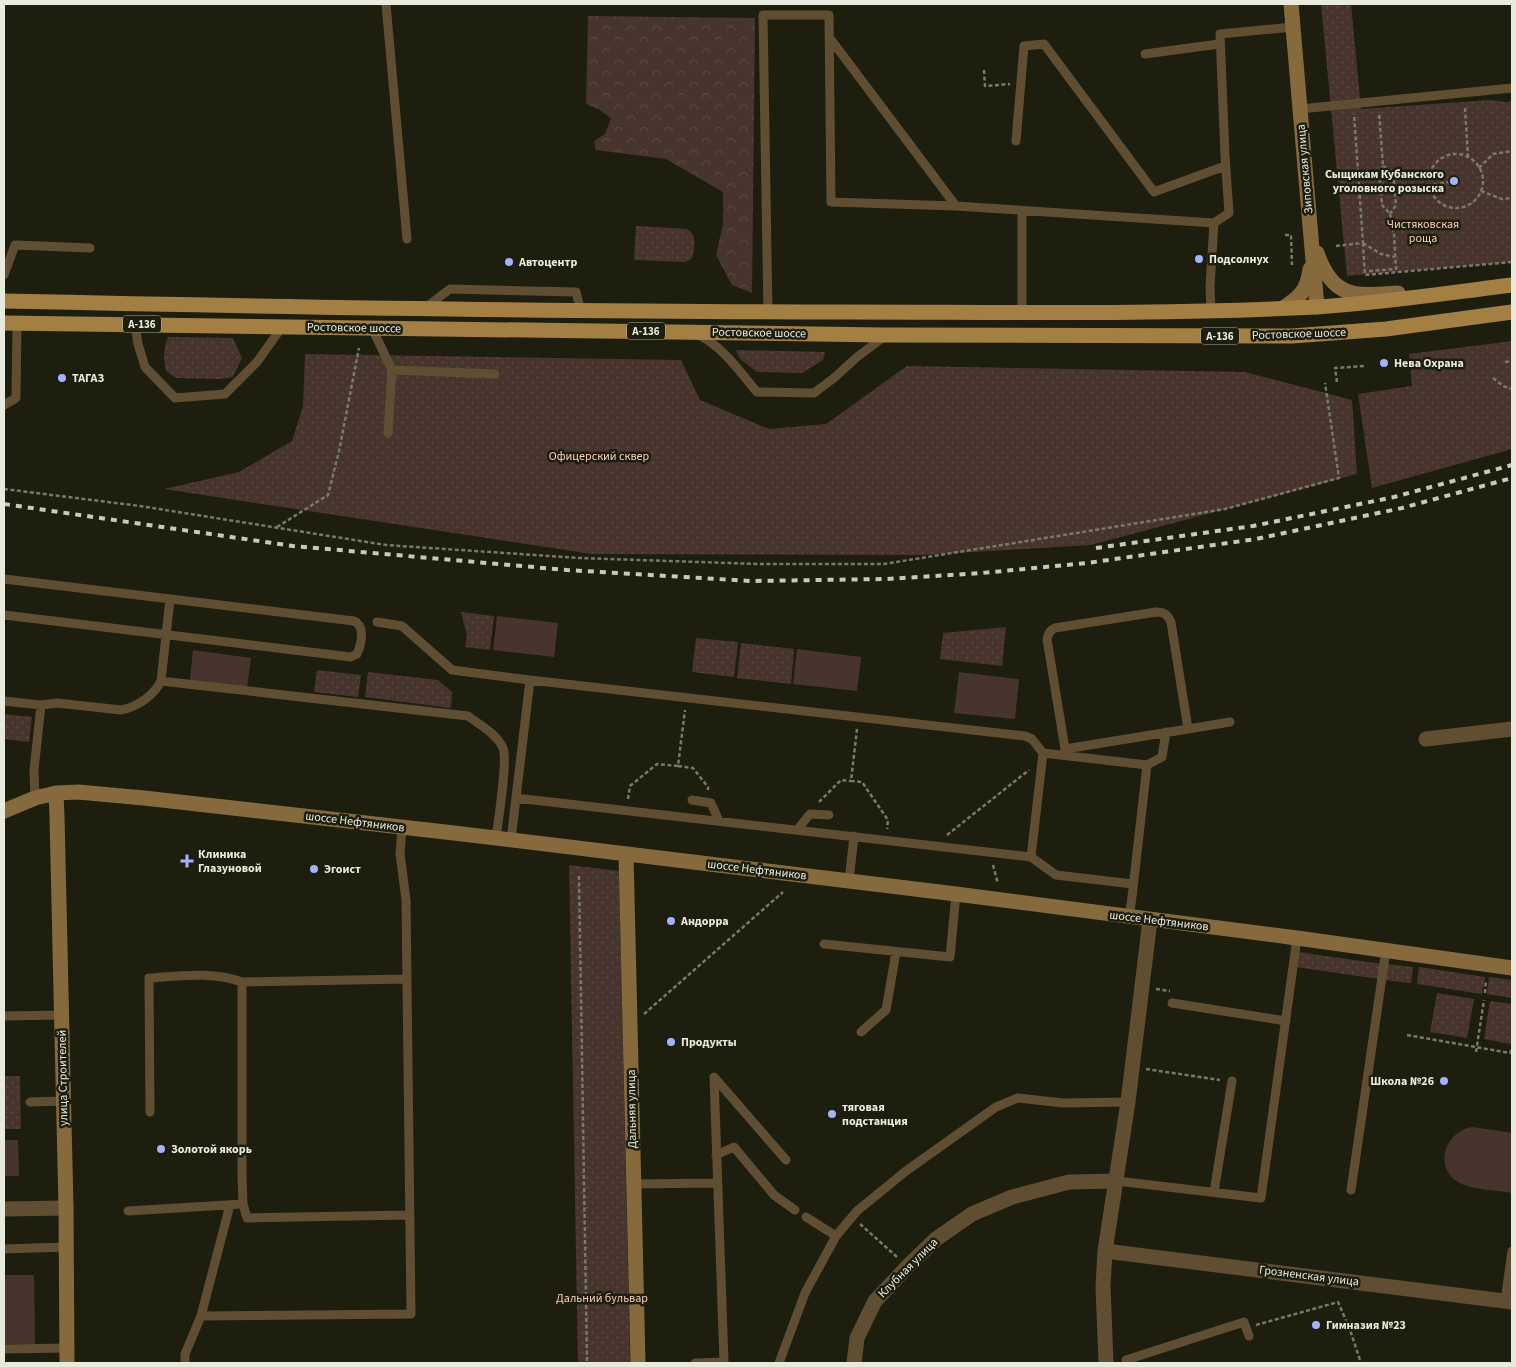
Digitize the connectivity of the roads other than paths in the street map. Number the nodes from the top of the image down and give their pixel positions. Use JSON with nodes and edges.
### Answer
{"nodes":[{"id":1,"x":386,"y":4,"type":"edge"},
{"id":2,"x":1291,"y":4,"type":"edge"},
{"id":3,"x":1293,"y":27,"type":"junction"},
{"id":4,"x":829,"y":37,"type":"junction"},
{"id":5,"x":1219,"y":44,"type":"junction"},
{"id":6,"x":1146,"y":54,"type":"dead end"},
{"id":7,"x":1512,"y":88,"type":"edge"},
{"id":8,"x":1300,"y":109,"type":"junction"},
{"id":9,"x":1016,"y":141,"type":"dead end"},
{"id":10,"x":1225,"y":166,"type":"junction"},
{"id":11,"x":956,"y":206,"type":"junction"},
{"id":12,"x":1022,"y":210,"type":"junction"},
{"id":13,"x":1214,"y":223,"type":"junction"},
{"id":14,"x":1311,"y":235,"type":"junction"},
{"id":15,"x":407,"y":239,"type":"dead end"},
{"id":16,"x":90,"y":248,"type":"dead end"},
{"id":17,"x":1312,"y":253,"type":"junction"},
{"id":18,"x":4,"y":276,"type":"edge"},
{"id":19,"x":1512,"y":285,"type":"edge"},
{"id":20,"x":1444,"y":294,"type":"junction"},
{"id":21,"x":4,"y":301,"type":"edge"},
{"id":22,"x":1317,"y":306,"type":"junction"},
{"id":23,"x":1282,"y":308,"type":"junction"},
{"id":24,"x":424,"y":309,"type":"junction"},
{"id":25,"x":581,"y":311,"type":"junction"},
{"id":26,"x":1211,"y":311,"type":"junction"},
{"id":27,"x":768,"y":312,"type":"junction"},
{"id":28,"x":1512,"y":312,"type":"edge"},
{"id":29,"x":1022,"y":313,"type":"junction"},
{"id":30,"x":10,"y":323,"type":"edge"},
{"id":31,"x":135,"y":324,"type":"junction"},
{"id":32,"x":282,"y":327,"type":"junction"},
{"id":33,"x":372,"y":328,"type":"junction"},
{"id":34,"x":692,"y":332,"type":"junction"},
{"id":35,"x":1319,"y":334,"type":"junction"},
{"id":36,"x":885,"y":335,"type":"junction"},
{"id":37,"x":392,"y":370,"type":"junction"},
{"id":38,"x":495,"y":374,"type":"dead end"},
{"id":39,"x":4,"y":405,"type":"edge"},
{"id":40,"x":388,"y":433,"type":"dead end"},
{"id":41,"x":4,"y":579,"type":"edge"},
{"id":42,"x":170,"y":599,"type":"junction"},
{"id":43,"x":4,"y":614,"type":"edge"},
{"id":44,"x":377,"y":622,"type":"dead end"},
{"id":45,"x":166,"y":634,"type":"junction"},
{"id":46,"x":530,"y":680,"type":"junction"},
{"id":47,"x":161,"y":681,"type":"junction"},
{"id":48,"x":4,"y":701,"type":"edge"},
{"id":49,"x":41,"y":705,"type":"junction"},
{"id":50,"x":1230,"y":722,"type":"dead end"},
{"id":51,"x":1188,"y":729,"type":"junction"},
{"id":52,"x":1512,"y":729,"type":"edge"},
{"id":53,"x":1166,"y":732,"type":"junction"},
{"id":54,"x":1426,"y":740,"type":"dead end"},
{"id":55,"x":1066,"y":752,"type":"junction"},
{"id":56,"x":1042,"y":756,"type":"junction"},
{"id":57,"x":1147,"y":765,"type":"junction"},
{"id":58,"x":56,"y":793,"type":"junction"},
{"id":59,"x":35,"y":798,"type":"junction"},
{"id":60,"x":516,"y":798,"type":"junction"},
{"id":61,"x":692,"y":800,"type":"dead end"},
{"id":62,"x":4,"y":811,"type":"edge"},
{"id":63,"x":829,"y":815,"type":"dead end"},
{"id":64,"x":720,"y":821,"type":"junction"},
{"id":65,"x":402,"y":828,"type":"junction"},
{"id":66,"x":797,"y":830,"type":"junction"},
{"id":67,"x":854,"y":836,"type":"junction"},
{"id":68,"x":504,"y":839,"type":"junction"},
{"id":69,"x":626,"y":854,"type":"junction"},
{"id":70,"x":1031,"y":857,"type":"junction"},
{"id":71,"x":849,"y":881,"type":"junction"},
{"id":72,"x":1133,"y":884,"type":"junction"},
{"id":73,"x":956,"y":894,"type":"junction"},
{"id":74,"x":1129,"y":918,"type":"junction"},
{"id":75,"x":1150,"y":920,"type":"junction"},
{"id":76,"x":1297,"y":938,"type":"junction"},
{"id":77,"x":824,"y":944,"type":"dead end"},
{"id":78,"x":1386,"y":950,"type":"junction"},
{"id":79,"x":896,"y":952,"type":"junction"},
{"id":80,"x":1512,"y":968,"type":"edge"},
{"id":81,"x":407,"y":979,"type":"junction"},
{"id":82,"x":242,"y":982,"type":"junction"},
{"id":83,"x":1172,"y":1003,"type":"dead end"},
{"id":84,"x":62,"y":1015,"type":"junction"},
{"id":85,"x":4,"y":1016,"type":"edge"},
{"id":86,"x":1286,"y":1021,"type":"junction"},
{"id":87,"x":861,"y":1032,"type":"dead end"},
{"id":88,"x":1232,"y":1081,"type":"road end"},
{"id":89,"x":64,"y":1101,"type":"junction"},
{"id":90,"x":30,"y":1102,"type":"dead end"},
{"id":91,"x":1128,"y":1102,"type":"junction"},
{"id":92,"x":150,"y":1112,"type":"dead end"},
{"id":93,"x":716,"y":1155,"type":"junction"},
{"id":94,"x":786,"y":1160,"type":"dead end"},
{"id":95,"x":1117,"y":1181,"type":"junction"},
{"id":96,"x":718,"y":1183,"type":"junction"},
{"id":97,"x":634,"y":1184,"type":"junction"},
{"id":98,"x":1351,"y":1190,"type":"dead end"},
{"id":99,"x":1214,"y":1192,"type":"junction"},
{"id":100,"x":243,"y":1204,"type":"junction"},
{"id":101,"x":230,"y":1205,"type":"junction"},
{"id":102,"x":66,"y":1208,"type":"junction"},
{"id":103,"x":4,"y":1209,"type":"edge"},
{"id":104,"x":795,"y":1210,"type":"dead end"},
{"id":105,"x":128,"y":1211,"type":"dead end"},
{"id":106,"x":410,"y":1215,"type":"junction"},
{"id":107,"x":806,"y":1217,"type":"dead end"},
{"id":108,"x":836,"y":1236,"type":"junction"},
{"id":109,"x":66,"y":1247,"type":"junction"},
{"id":110,"x":4,"y":1249,"type":"edge"},
{"id":111,"x":1512,"y":1251,"type":"edge"},
{"id":112,"x":1113,"y":1252,"type":"junction"},
{"id":113,"x":1509,"y":1302,"type":"edge"},
{"id":114,"x":201,"y":1316,"type":"junction"},
{"id":115,"x":1247,"y":1332,"type":"road end"},
{"id":116,"x":67,"y":1348,"type":"junction"},
{"id":117,"x":4,"y":1349,"type":"edge"},
{"id":118,"x":67,"y":1363,"type":"edge"},
{"id":119,"x":185,"y":1363,"type":"edge"},
{"id":120,"x":638,"y":1363,"type":"edge"},
{"id":121,"x":695,"y":1363,"type":"edge"},
{"id":122,"x":724,"y":1363,"type":"edge"},
{"id":123,"x":779,"y":1363,"type":"edge"},
{"id":124,"x":854,"y":1363,"type":"edge"},
{"id":125,"x":1106,"y":1363,"type":"edge"},
{"id":126,"x":1127,"y":1363,"type":"edge"}],
"edges":[{"from":1,"to":15,"type":"lane"},
{"from":2,"to":3,"type":"street","name":"Зиповская улица"},
{"from":3,"to":5,"type":"lane"},
{"from":3,"to":8,"type":"street","name":"Зиповская улица"},
{"from":4,"to":11,"type":"lane"},
{"from":4,"to":11,"type":"lane"},
{"from":4,"to":27,"type":"lane"},
{"from":5,"to":6,"type":"lane"},
{"from":5,"to":10,"type":"lane"},
{"from":7,"to":8,"type":"lane"},
{"from":8,"to":14,"type":"street","name":"Зиповская улица"},
{"from":9,"to":10,"type":"lane"},
{"from":10,"to":13,"type":"lane"},
{"from":11,"to":12,"type":"lane"},
{"from":12,"to":13,"type":"lane"},
{"from":12,"to":29,"type":"lane"},
{"from":13,"to":26,"type":"lane"},
{"from":14,"to":17,"type":"street","name":"Зиповская улица"},
{"from":14,"to":20,"type":"street"},
{"from":16,"to":18,"type":"lane"},
{"from":17,"to":22,"type":"street","name":"Зиповская улица"},
{"from":17,"to":23,"type":"street"},
{"from":19,"to":20,"type":"main road","name":"Ростовское шоссе"},
{"from":20,"to":22,"type":"main road","name":"Ростовское шоссе"},
{"from":21,"to":24,"type":"main road","name":"Ростовское шоссе","number":"А-136"},
{"from":22,"to":23,"type":"main road","name":"Ростовское шоссе","number":"А-136"},
{"from":22,"to":35,"type":"main road","name":"Зиповская улица"},
{"from":23,"to":26,"type":"main road","name":"Ростовское шоссе","number":"А-136"},
{"from":24,"to":25,"type":"main road","name":"Ростовское шоссе","number":"А-136"},
{"from":24,"to":25,"type":"lane"},
{"from":25,"to":27,"type":"main road","name":"Ростовское шоссе","number":"А-136"},
{"from":26,"to":29,"type":"main road","name":"Ростовское шоссе","number":"А-136"},
{"from":27,"to":29,"type":"main road","name":"Ростовское шоссе","number":"А-136"},
{"from":28,"to":35,"type":"main road","name":"Ростовское шоссе"},
{"from":30,"to":31,"type":"main road","name":"Ростовское шоссе","number":"А-136"},
{"from":30,"to":39,"type":"lane"},
{"from":31,"to":32,"type":"main road","name":"Ростовское шоссе","number":"А-136"},
{"from":31,"to":32,"type":"lane"},
{"from":32,"to":33,"type":"main road","name":"Ростовское шоссе","number":"А-136"},
{"from":33,"to":34,"type":"main road","name":"Ростовское шоссе","number":"А-136"},
{"from":33,"to":37,"type":"lane"},
{"from":34,"to":36,"type":"main road","name":"Ростовское шоссе","number":"А-136"},
{"from":34,"to":36,"type":"lane"},
{"from":35,"to":36,"type":"main road","name":"Ростовское шоссе","number":"А-136"},
{"from":37,"to":38,"type":"lane"},
{"from":37,"to":40,"type":"lane"},
{"from":41,"to":42,"type":"lane"},
{"from":42,"to":45,"type":"lane"},
{"from":42,"to":45,"type":"lane"},
{"from":43,"to":45,"type":"lane"},
{"from":44,"to":46,"type":"lane"},
{"from":45,"to":47,"type":"lane"},
{"from":46,"to":56,"type":"lane"},
{"from":46,"to":60,"type":"lane"},
{"from":47,"to":49,"type":"lane"},
{"from":47,"to":68,"type":"lane"},
{"from":48,"to":49,"type":"lane"},
{"from":49,"to":59,"type":"lane"},
{"from":50,"to":51,"type":"lane"},
{"from":51,"to":53,"type":"lane"},
{"from":51,"to":55,"type":"lane"},
{"from":52,"to":54,"type":"street"},
{"from":53,"to":55,"type":"lane"},
{"from":53,"to":57,"type":"lane"},
{"from":55,"to":56,"type":"lane"},
{"from":55,"to":57,"type":"lane"},
{"from":56,"to":70,"type":"lane"},
{"from":57,"to":72,"type":"lane"},
{"from":58,"to":59,"type":"street","name":"шоссе Нефтяников"},
{"from":58,"to":65,"type":"street","name":"шоссе Нефтяников"},
{"from":58,"to":84,"type":"street","name":"улица Строителей"},
{"from":59,"to":62,"type":"street","name":"шоссе Нефтяников"},
{"from":60,"to":64,"type":"lane"},
{"from":60,"to":68,"type":"lane"},
{"from":61,"to":64,"type":"lane"},
{"from":63,"to":66,"type":"lane"},
{"from":64,"to":66,"type":"lane"},
{"from":65,"to":68,"type":"street","name":"шоссе Нефтяников"},
{"from":65,"to":81,"type":"lane"},
{"from":66,"to":67,"type":"lane"},
{"from":67,"to":70,"type":"lane"},
{"from":67,"to":71,"type":"lane"},
{"from":68,"to":69,"type":"street","name":"шоссе Нефтяников"},
{"from":69,"to":71,"type":"street","name":"шоссе Нефтяников"},
{"from":69,"to":97,"type":"street","name":"Дальняя улица"},
{"from":70,"to":72,"type":"lane"},
{"from":71,"to":73,"type":"street","name":"шоссе Нефтяников"},
{"from":72,"to":74,"type":"lane"},
{"from":73,"to":74,"type":"street","name":"шоссе Нефтяников"},
{"from":73,"to":79,"type":"lane"},
{"from":74,"to":75,"type":"street","name":"шоссе Нефтяников"},
{"from":75,"to":76,"type":"street","name":"шоссе Нефтяников"},
{"from":75,"to":91,"type":"street"},
{"from":76,"to":78,"type":"street","name":"шоссе Нефтяников"},
{"from":76,"to":86,"type":"lane"},
{"from":77,"to":79,"type":"lane"},
{"from":78,"to":80,"type":"street","name":"шоссе Нефтяников"},
{"from":78,"to":98,"type":"lane"},
{"from":79,"to":87,"type":"lane"},
{"from":81,"to":82,"type":"lane"},
{"from":81,"to":106,"type":"lane"},
{"from":82,"to":92,"type":"lane"},
{"from":82,"to":100,"type":"lane"},
{"from":83,"to":86,"type":"lane"},
{"from":84,"to":85,"type":"lane"},
{"from":84,"to":89,"type":"street","name":"улица Строителей"},
{"from":86,"to":99,"type":"lane"},
{"from":88,"to":99,"type":"lane"},
{"from":89,"to":90,"type":"lane"},
{"from":89,"to":102,"type":"street","name":"улица Строителей"},
{"from":91,"to":95,"type":"street"},
{"from":91,"to":108,"type":"lane"},
{"from":93,"to":94,"type":"lane"},
{"from":93,"to":96,"type":"lane"},
{"from":93,"to":104,"type":"lane"},
{"from":95,"to":99,"type":"lane"},
{"from":95,"to":112,"type":"street"},
{"from":95,"to":124,"type":"street","name":"Клубная улица"},
{"from":96,"to":97,"type":"lane"},
{"from":96,"to":122,"type":"lane"},
{"from":97,"to":120,"type":"street","name":"Дальняя улица"},
{"from":100,"to":101,"type":"lane"},
{"from":100,"to":106,"type":"lane"},
{"from":101,"to":105,"type":"lane"},
{"from":101,"to":114,"type":"lane"},
{"from":102,"to":103,"type":"street"},
{"from":102,"to":109,"type":"street","name":"улица Строителей"},
{"from":106,"to":114,"type":"lane"},
{"from":107,"to":108,"type":"lane"},
{"from":108,"to":123,"type":"lane"},
{"from":109,"to":110,"type":"lane"},
{"from":109,"to":116,"type":"street","name":"улица Строителей"},
{"from":111,"to":113,"type":"lane"},
{"from":112,"to":113,"type":"street","name":"Грозненская улица"},
{"from":112,"to":125,"type":"street"},
{"from":114,"to":119,"type":"lane"},
{"from":115,"to":126,"type":"lane"},
{"from":116,"to":117,"type":"lane"},
{"from":116,"to":118,"type":"street","name":"улица Строителей"},
{"from":121,"to":122,"type":"lane"}]}
